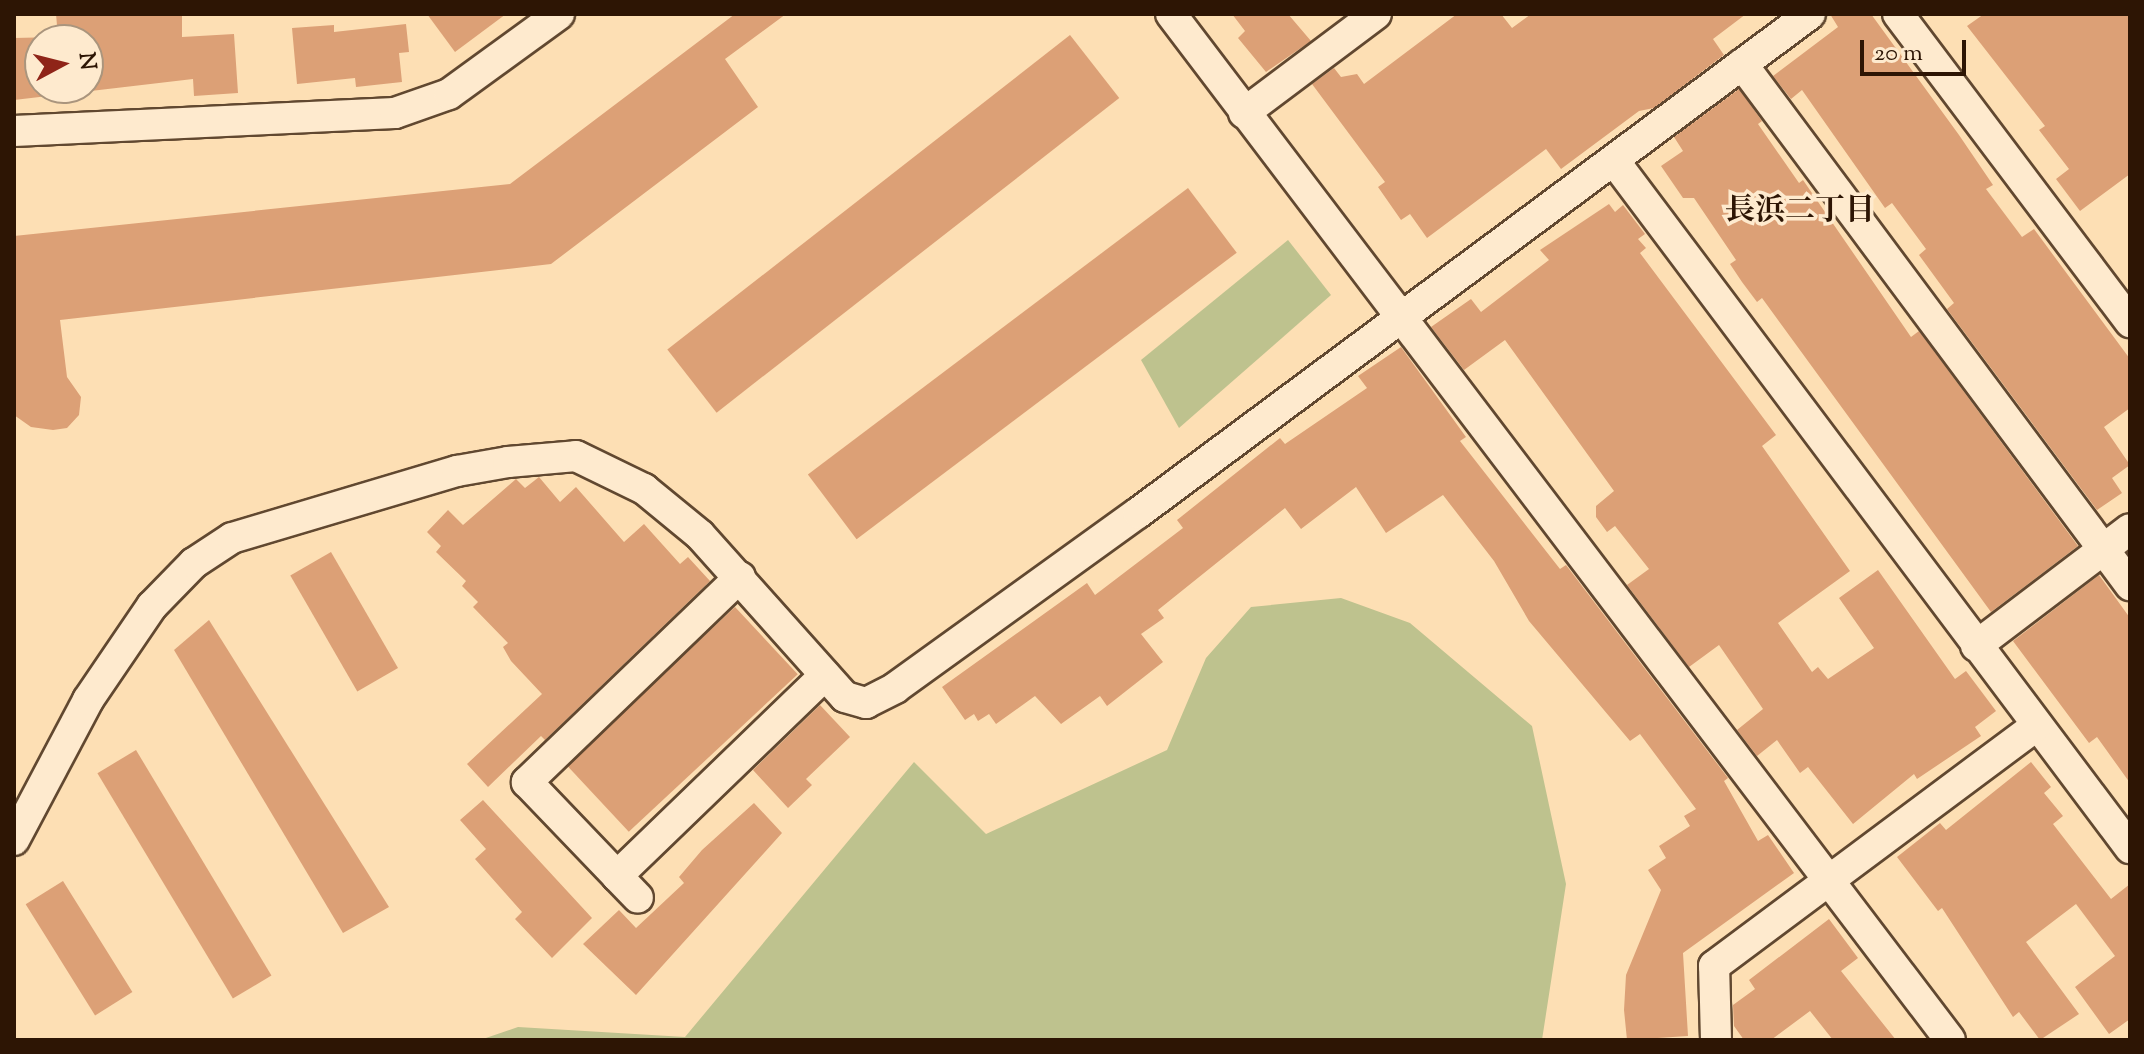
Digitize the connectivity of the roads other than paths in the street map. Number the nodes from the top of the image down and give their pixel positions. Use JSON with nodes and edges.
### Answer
{"nodes":[{"id":1,"x":559,"y":14,"type":"edge"},
{"id":2,"x":1171,"y":14,"type":"edge"},
{"id":3,"x":1376,"y":14,"type":"edge"},
{"id":4,"x":1810,"y":14,"type":"edge"},
{"id":5,"x":1898,"y":14,"type":"edge"},
{"id":6,"x":1742,"y":64,"type":"junction"},
{"id":7,"x":1244,"y":113,"type":"junction"},
{"id":8,"x":14,"y":131,"type":"edge"},
{"id":9,"x":1615,"y":162,"type":"junction"},
{"id":10,"x":1401,"y":316,"type":"junction"},
{"id":11,"x":2130,"y":322,"type":"edge"},
{"id":12,"x":2130,"y":529,"type":"edge"},
{"id":13,"x":2103,"y":549,"type":"junction"},
{"id":14,"x":740,"y":577,"type":"junction"},
{"id":15,"x":2130,"y":585,"type":"edge"},
{"id":16,"x":1976,"y":646,"type":"junction"},
{"id":17,"x":825,"y":675,"type":"junction"},
{"id":18,"x":2037,"y":725,"type":"junction"},
{"id":19,"x":14,"y":840,"type":"edge"},
{"id":20,"x":2130,"y":848,"type":"edge"},
{"id":21,"x":617,"y":876,"type":"junction"},
{"id":22,"x":1829,"y":880,"type":"junction"},
{"id":23,"x":638,"y":898,"type":"dead end"},
{"id":24,"x":1716,"y":1040,"type":"edge"},
{"id":25,"x":1950,"y":1040,"type":"edge"}],
"edges":[{"from":1,"to":8,"type":"street"},
{"from":2,"to":7,"type":"street"},
{"from":3,"to":7,"type":"street"},
{"from":4,"to":6,"type":"street"},
{"from":5,"to":11,"type":"street"},
{"from":6,"to":9,"type":"street"},
{"from":6,"to":13,"type":"street"},
{"from":7,"to":10,"type":"street"},
{"from":9,"to":10,"type":"street"},
{"from":9,"to":16,"type":"street"},
{"from":10,"to":17,"type":"street"},
{"from":10,"to":22,"type":"street"},
{"from":12,"to":13,"type":"street"},
{"from":13,"to":15,"type":"street"},
{"from":13,"to":16,"type":"street"},
{"from":14,"to":17,"type":"street"},
{"from":14,"to":19,"type":"street"},
{"from":14,"to":21,"type":"street"},
{"from":16,"to":18,"type":"street"},
{"from":17,"to":21,"type":"street"},
{"from":18,"to":20,"type":"street"},
{"from":18,"to":22,"type":"street"},
{"from":21,"to":23,"type":"street"},
{"from":22,"to":24,"type":"street"},
{"from":22,"to":25,"type":"street"}]}
